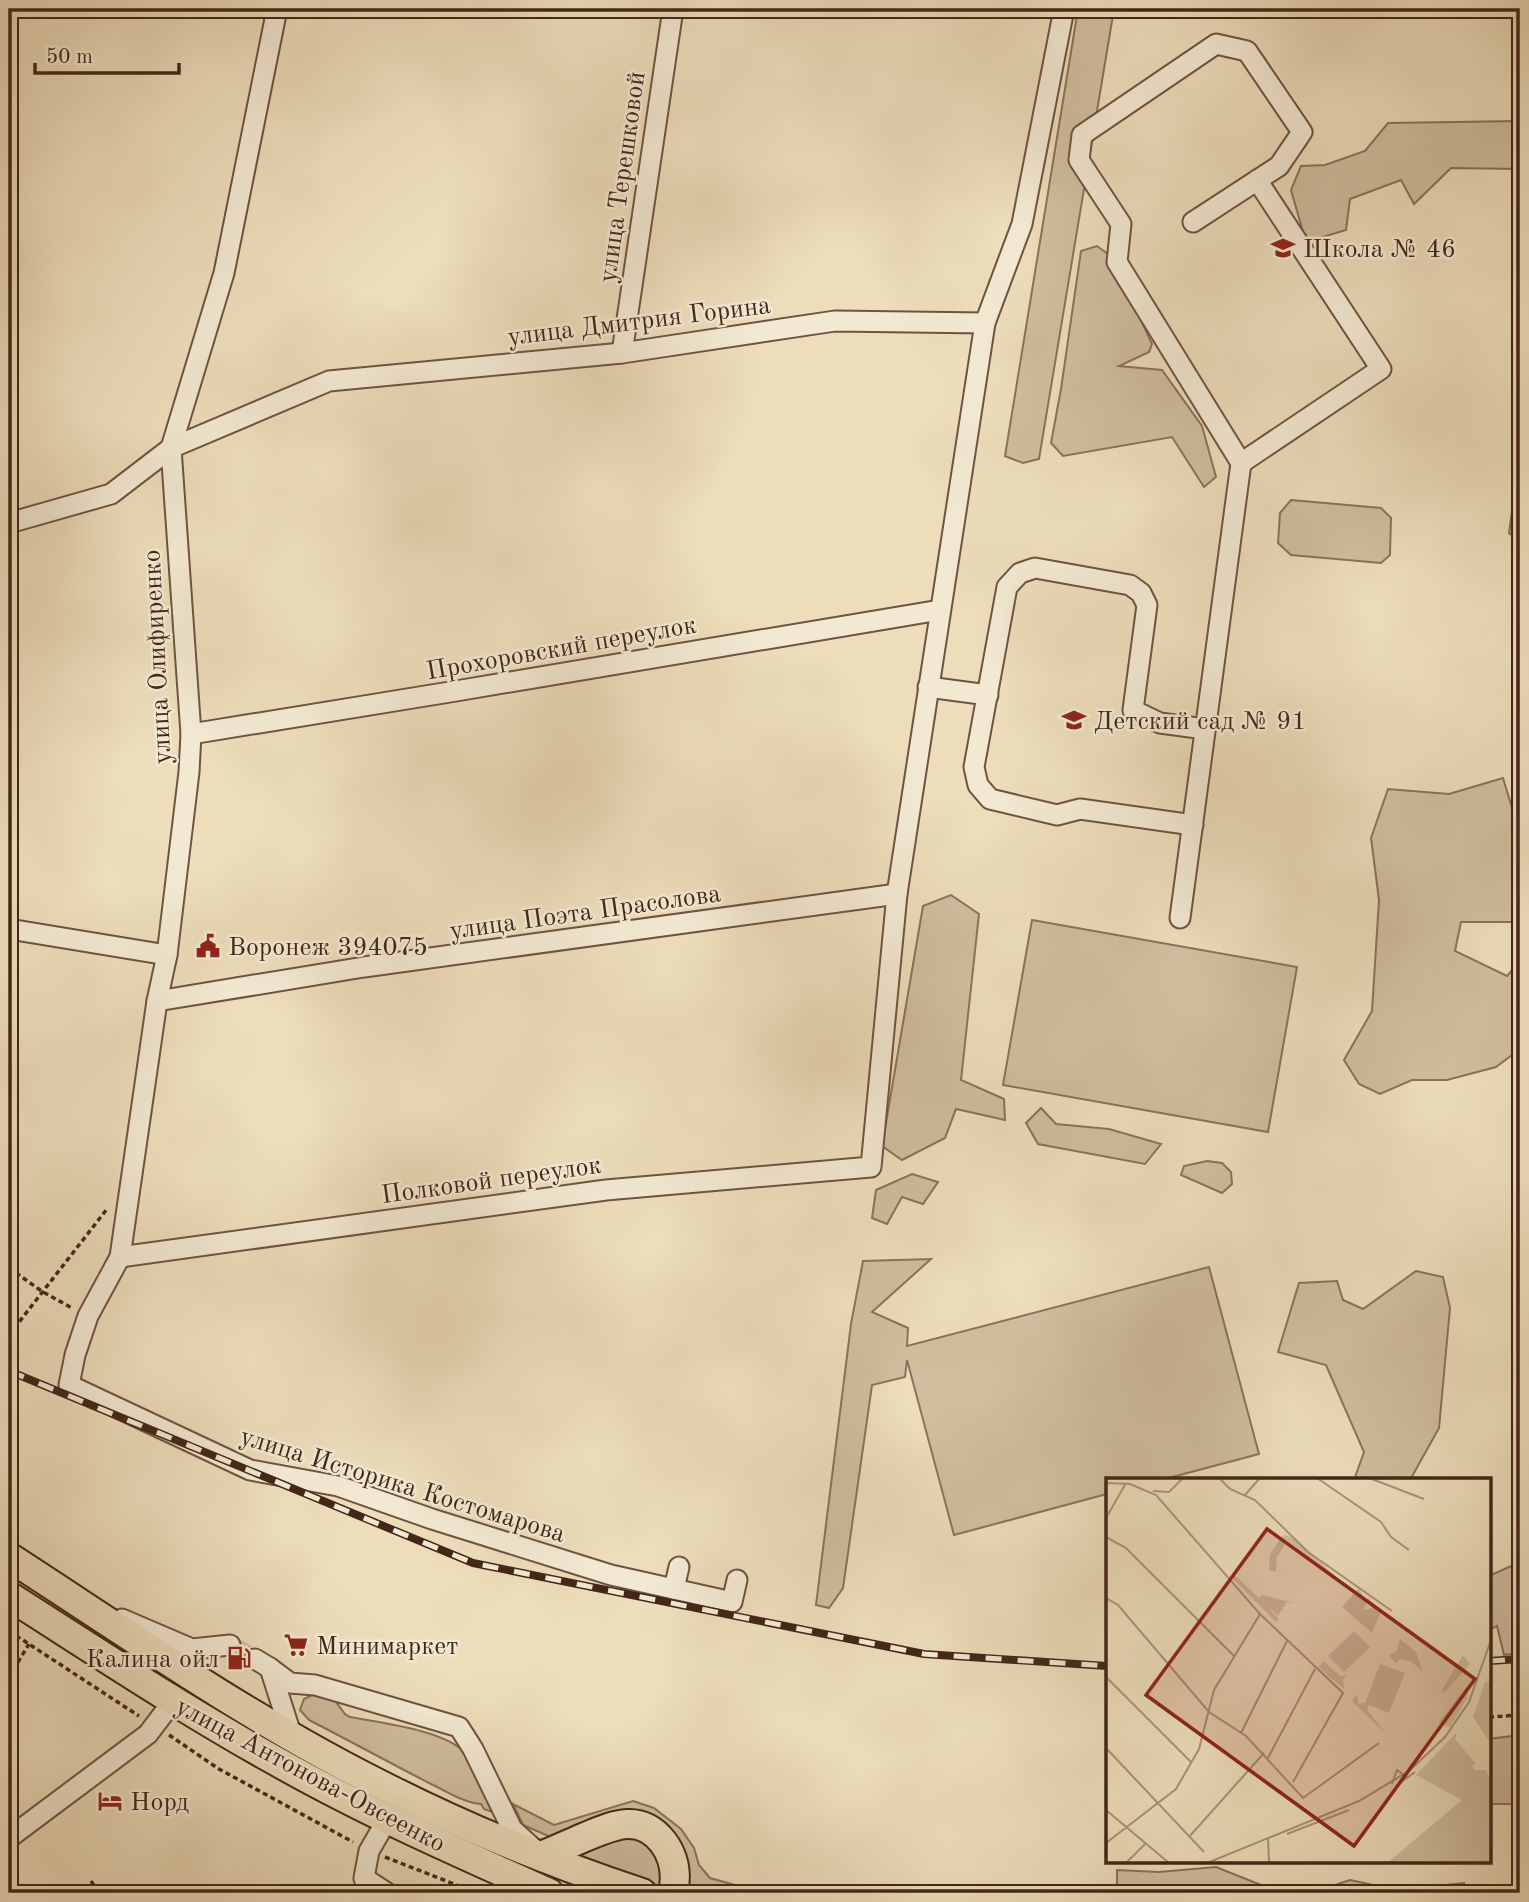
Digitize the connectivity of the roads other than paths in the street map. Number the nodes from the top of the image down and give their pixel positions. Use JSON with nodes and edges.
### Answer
{"nodes":[{"id":1,"x":277,"y":9,"type":"edge"},
{"id":2,"x":673,"y":9,"type":"edge"},
{"id":3,"x":1064,"y":9,"type":"edge"},
{"id":4,"x":1257,"y":180,"type":"junction"},
{"id":5,"x":1193,"y":222,"type":"dead end"},
{"id":6,"x":985,"y":323,"type":"junction"},
{"id":7,"x":622,"y":353,"type":"junction"},
{"id":8,"x":171,"y":447,"type":"junction"},
{"id":9,"x":1241,"y":463,"type":"junction"},
{"id":10,"x":9,"y":523,"type":"edge"},
{"id":11,"x":940,"y":610,"type":"junction"},
{"id":12,"x":928,"y":687,"type":"junction"},
{"id":13,"x":988,"y":695,"type":"junction"},
{"id":14,"x":1205,"y":729,"type":"junction"},
{"id":15,"x":191,"y":734,"type":"junction"},
{"id":16,"x":1193,"y":825,"type":"junction"},
{"id":17,"x":897,"y":894,"type":"junction"},
{"id":18,"x":1180,"y":918,"type":"dead end"},
{"id":19,"x":9,"y":929,"type":"edge"},
{"id":20,"x":167,"y":955,"type":"junction"},
{"id":21,"x":157,"y":1001,"type":"junction"},
{"id":22,"x":120,"y":1256,"type":"junction"},
{"id":23,"x":69,"y":1385,"type":"joint"},
{"id":24,"x":9,"y":1556,"type":"edge"},
{"id":25,"x":679,"y":1567,"type":"dead end"},
{"id":26,"x":737,"y":1580,"type":"dead end"},
{"id":27,"x":674,"y":1589,"type":"junction"},
{"id":28,"x":9,"y":1596,"type":"edge"},
{"id":29,"x":76,"y":1600,"type":"junction"},
{"id":30,"x":230,"y":1645,"type":"tunnel mouth"},
{"id":31,"x":173,"y":1701,"type":"junction"},
{"id":32,"x":292,"y":1737,"type":"junction"},
{"id":33,"x":387,"y":1820,"type":"junction"},
{"id":34,"x":9,"y":1838,"type":"edge"},
{"id":35,"x":541,"y":1856,"type":"junction"},
{"id":36,"x":387,"y":1893,"type":"edge"},
{"id":37,"x":550,"y":1893,"type":"edge"},
{"id":38,"x":642,"y":1893,"type":"edge"},
{"id":39,"x":673,"y":1893,"type":"edge"}],
"edges":[{"from":1,"to":8,"type":"street","name":"улица Олифиренко"},
{"from":2,"to":7,"type":"street","name":"улица Терешковой"},
{"from":3,"to":6,"type":"street"},
{"from":4,"to":5,"type":"street"},
{"from":4,"to":9,"type":"street"},
{"from":4,"to":9,"type":"street"},
{"from":6,"to":7,"type":"street","name":"улица Дмитрия Горина"},
{"from":6,"to":11,"type":"street"},
{"from":7,"to":8,"type":"street","name":"улица Дмитрия Горина"},
{"from":8,"to":10,"type":"street","name":"улица Дмитрия Горина"},
{"from":8,"to":15,"type":"street","name":"улица Олифиренко"},
{"from":9,"to":14,"type":"street"},
{"from":11,"to":12,"type":"street"},
{"from":11,"to":15,"type":"street","name":"Прохоровский переулок"},
{"from":12,"to":13,"type":"street"},
{"from":12,"to":17,"type":"street"},
{"from":13,"to":14,"type":"street"},
{"from":13,"to":16,"type":"street"},
{"from":14,"to":16,"type":"street"},
{"from":15,"to":20,"type":"street","name":"улица Олифиренко"},
{"from":16,"to":18,"type":"street"},
{"from":17,"to":21,"type":"street","name":"улица Поэта Прасолова"},
{"from":17,"to":22,"type":"street","name":"Полковой переулок"},
{"from":19,"to":20,"type":"street"},
{"from":20,"to":21,"type":"street","name":"улица Олифиренко"},
{"from":21,"to":22,"type":"street","name":"улица Олифиренко"},
{"from":22,"to":23,"type":"street","name":"улица Олифиренко"},
{"from":23,"to":27,"type":"street","name":"улица Историка Костомарова"},
{"from":24,"to":29,"type":"highway","name":"улица Антонова-Овсеенко"},
{"from":25,"to":27,"type":"street"},
{"from":26,"to":27,"type":"street","name":"улица Историка Костомарова"},
{"from":28,"to":31,"type":"highway","name":"улица Антонова-Овсеенко"},
{"from":29,"to":30,"type":"street"},
{"from":29,"to":32,"type":"highway","name":"улица Антонова-Овсеенко"},
{"from":31,"to":33,"type":"highway","name":"улица Антонова-Овсеенко"},
{"from":31,"to":34,"type":"street"},
{"from":32,"to":35,"type":"highway","name":"улица Антонова-Овсеенко"},
{"from":32,"to":35,"type":"street"},
{"from":33,"to":36,"type":"street"},
{"from":33,"to":37,"type":"highway","name":"улица Антонова-Овсеенко"},
{"from":35,"to":38,"type":"highway","name":"улица Антонова-Овсеенко"},
{"from":35,"to":39,"type":"highway"}]}
